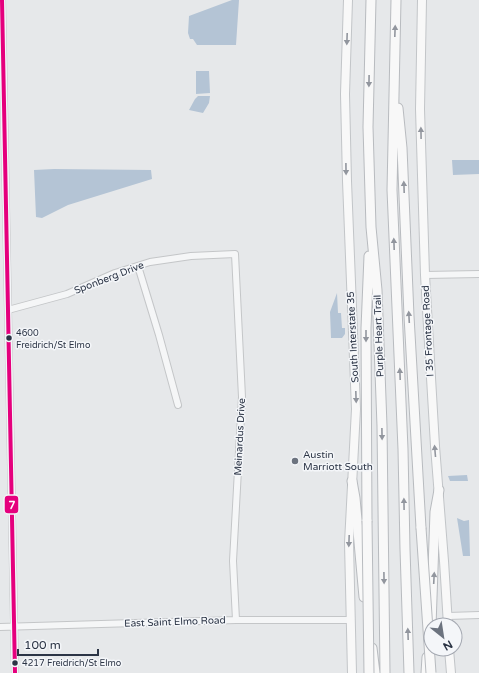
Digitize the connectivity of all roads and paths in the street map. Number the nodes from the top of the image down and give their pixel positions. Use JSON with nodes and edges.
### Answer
{"nodes":[{"id":1,"x":2,"y":0,"type":"edge"},
{"id":2,"x":348,"y":0,"type":"edge"},
{"id":3,"x":371,"y":0,"type":"edge"},
{"id":4,"x":396,"y":0,"type":"edge"},
{"id":5,"x":422,"y":0,"type":"edge"},
{"id":6,"x":394,"y":62,"type":"junction"},
{"id":7,"x":371,"y":227,"type":"junction"},
{"id":8,"x":235,"y":254,"type":"joint"},
{"id":9,"x":138,"y":266,"type":"junction"},
{"id":10,"x":479,"y":274,"type":"edge"},
{"id":11,"x":425,"y":275,"type":"junction"},
{"id":12,"x":8,"y":310,"type":"junction"},
{"id":13,"x":178,"y":405,"type":"dead end"},
{"id":14,"x":352,"y":481,"type":"junction"},
{"id":15,"x":439,"y":490,"type":"junction"},
{"id":16,"x":479,"y":615,"type":"edge"},
{"id":17,"x":448,"y":616,"type":"joint"},
{"id":18,"x":236,"y":620,"type":"junction"},
{"id":19,"x":350,"y":620,"type":"junction"},
{"id":20,"x":14,"y":626,"type":"junction"},
{"id":21,"x":0,"y":627,"type":"edge"},
{"id":22,"x":450,"y":657,"type":"edge"},
{"id":23,"x":15,"y":673,"type":"edge"},
{"id":24,"x":352,"y":673,"type":"edge"},
{"id":25,"x":369,"y":673,"type":"edge"},
{"id":26,"x":375,"y":673,"type":"edge"},
{"id":27,"x":385,"y":673,"type":"edge"},
{"id":28,"x":409,"y":673,"type":"edge"},
{"id":29,"x":426,"y":673,"type":"edge"},
{"id":30,"x":431,"y":673,"type":"edge"},
{"id":31,"x":451,"y":673,"type":"edge"}],
"edges":[{"from":1,"to":12,"type":"street"},
{"from":2,"to":14,"type":"main road","name":"South Interstate 35","one_way":true},
{"from":3,"to":7,"type":"highway","name":"Purple Heart Trail","one_way":true},
{"from":6,"to":4,"type":"highway","name":"Purple Heart Trail","one_way":true},
{"from":11,"to":5,"type":"main road","name":"I 35 Frontage Road","one_way":true},
{"from":28,"to":6,"type":"highway","name":"Purple Heart Trail","one_way":true},
{"from":30,"to":6,"type":"highway","one_way":true,"bridge":true},
{"from":7,"to":25,"type":"highway","one_way":true,"bridge":true},
{"from":7,"to":27,"type":"highway","name":"Purple Heart Trail","one_way":true},
{"from":8,"to":9,"type":"street","name":"Sponberg Drive"},
{"from":8,"to":18,"type":"street","name":"Meinardus Drive"},
{"from":9,"to":12,"type":"street","name":"Sponberg Drive"},
{"from":9,"to":13,"type":"street"},
{"from":10,"to":11,"type":"street"},
{"from":15,"to":11,"type":"main road","name":"I 35 Frontage Road","one_way":true},
{"from":12,"to":20,"type":"street"},
{"from":14,"to":19,"type":"main road","name":"South Interstate 35","one_way":true},
{"from":14,"to":26,"type":"highway"},
{"from":15,"to":17,"type":"main road"},
{"from":29,"to":15,"type":"highway","one_way":true},
{"from":16,"to":17,"type":"street"},
{"from":18,"to":19,"type":"street","name":"East Saint Elmo Road"},
{"from":18,"to":20,"type":"street","name":"East Saint Elmo Road"},
{"from":19,"to":24,"type":"main road","name":"South Interstate 35"},
{"from":20,"to":21,"type":"street","name":"East Saint Elmo Road"},
{"from":20,"to":23,"type":"street"},
{"from":22,"to":31,"type":"main road"}]}
